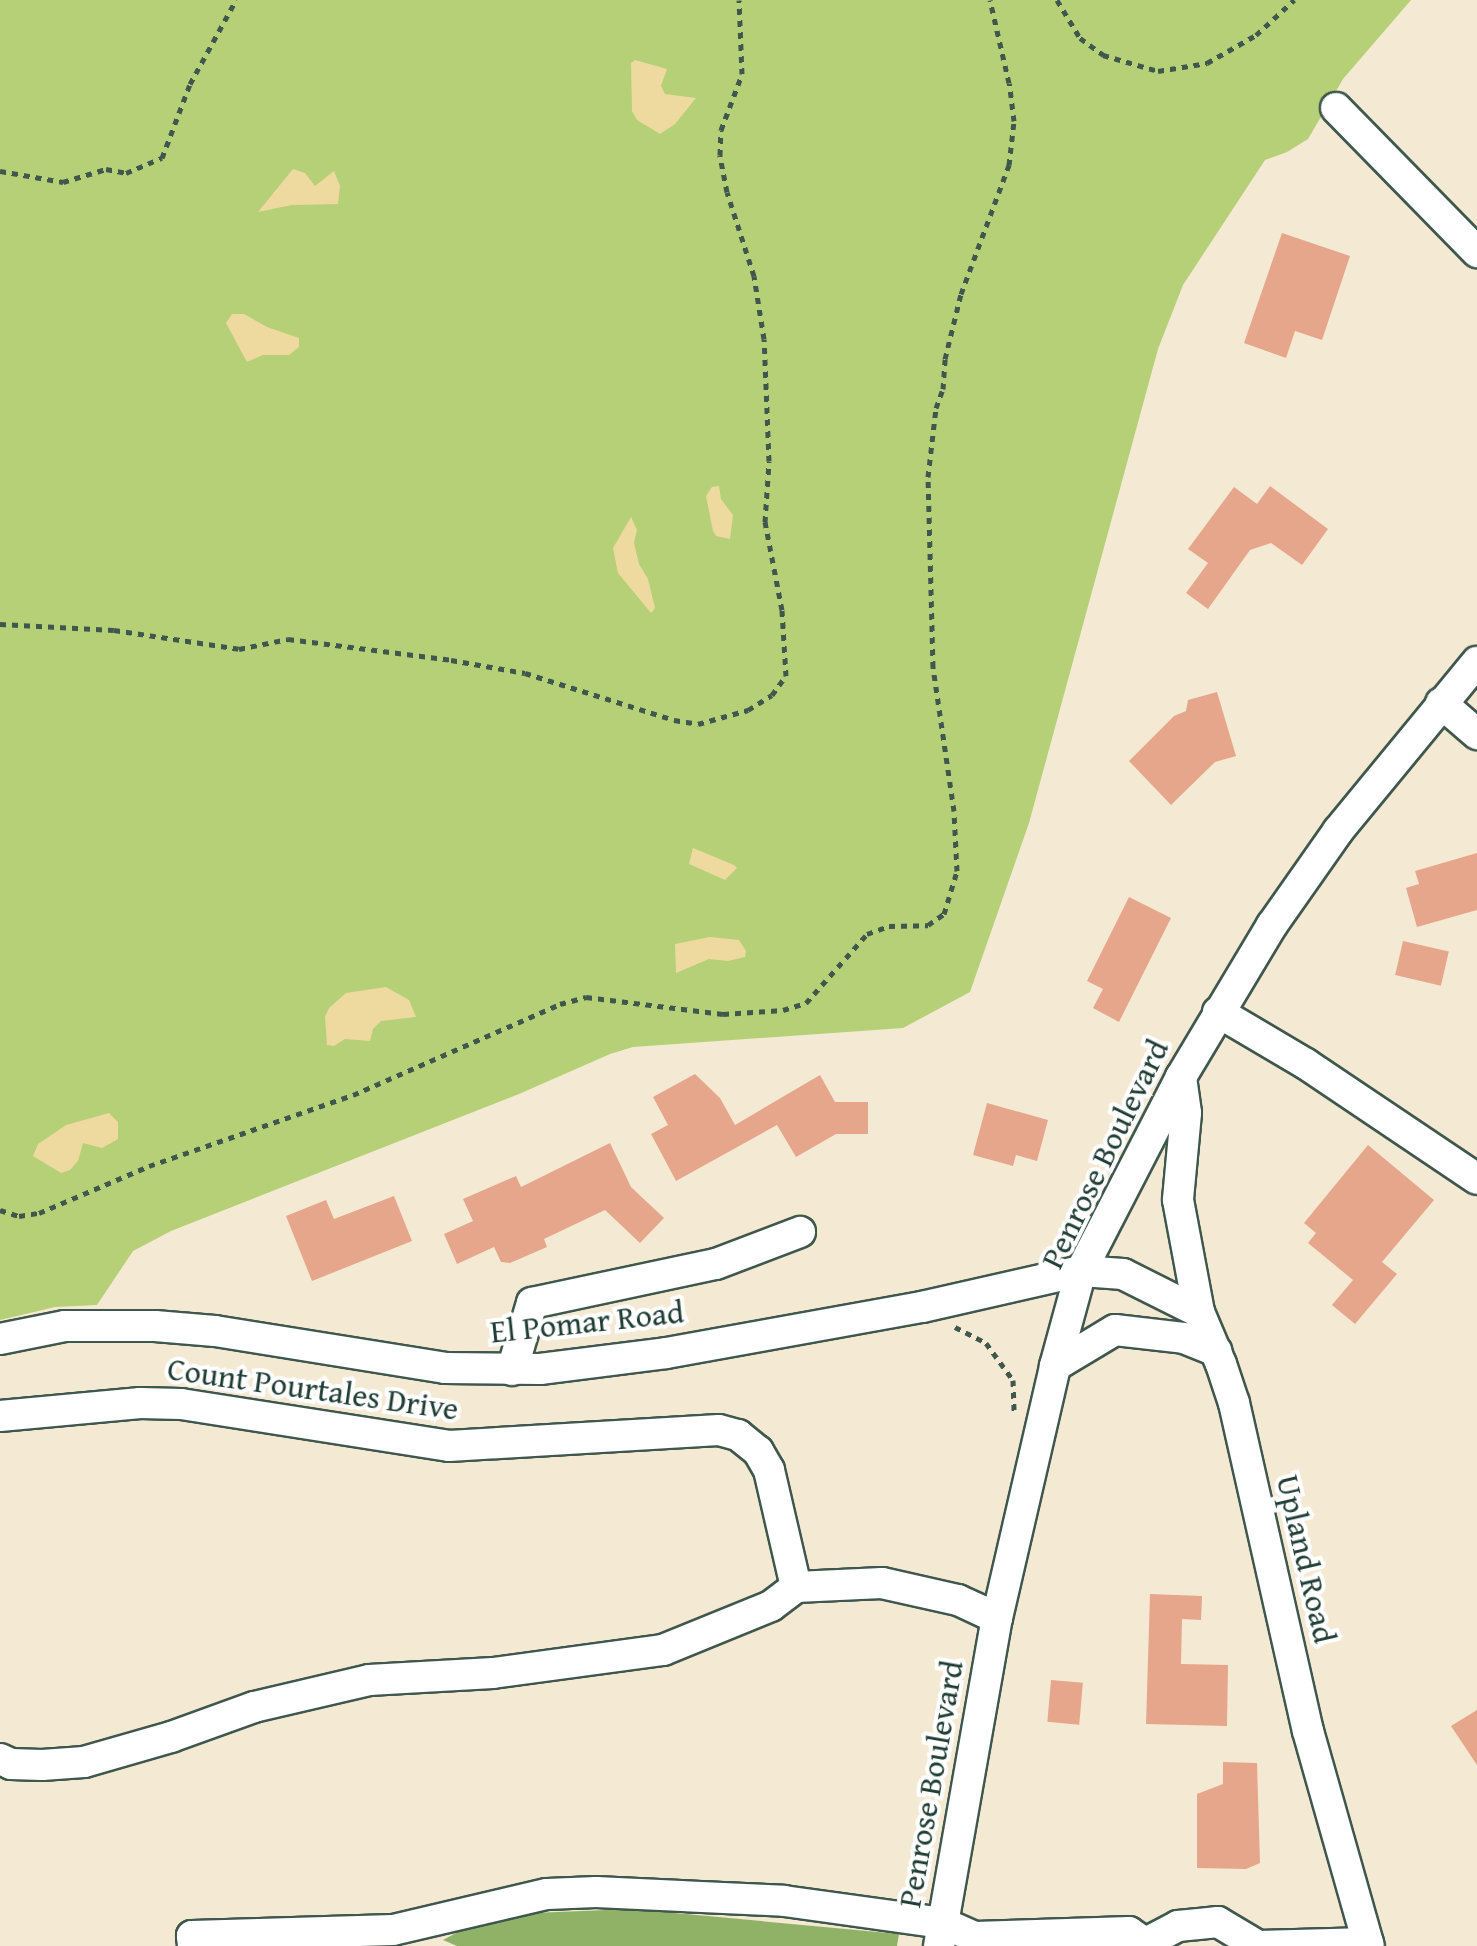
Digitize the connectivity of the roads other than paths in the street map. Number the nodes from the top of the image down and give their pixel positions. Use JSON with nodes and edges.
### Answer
{"nodes":[{"id":1,"x":1336,"y":108,"type":"dead end"},
{"id":2,"x":1477,"y":252,"type":"edge"},
{"id":3,"x":1477,"y":662,"type":"edge"},
{"id":4,"x":1441,"y":703,"type":"junction"},
{"id":5,"x":1477,"y":734,"type":"edge"},
{"id":6,"x":1218,"y":1012,"type":"junction"},
{"id":7,"x":1181,"y":1077,"type":"junction"},
{"id":8,"x":1477,"y":1179,"type":"edge"},
{"id":9,"x":800,"y":1232,"type":"dead end"},
{"id":10,"x":1081,"y":1271,"type":"junction"},
{"id":11,"x":1199,"y":1312,"type":"junction"},
{"id":12,"x":0,"y":1339,"type":"edge"},
{"id":13,"x":1216,"y":1351,"type":"junction"},
{"id":14,"x":1055,"y":1366,"type":"junction"},
{"id":15,"x":512,"y":1370,"type":"junction"},
{"id":16,"x":0,"y":1416,"type":"edge"},
{"id":17,"x":796,"y":1587,"type":"junction"},
{"id":18,"x":997,"y":1618,"type":"junction"},
{"id":19,"x":0,"y":1759,"type":"edge"},
{"id":20,"x":941,"y":1935,"type":"edge"},
{"id":21,"x":1369,"y":1944,"type":"edge"},
{"id":22,"x":1142,"y":1945,"type":"edge"},
{"id":23,"x":193,"y":1946,"type":"edge"}],
"edges":[{"from":1,"to":2,"type":"street"},
{"from":3,"to":4,"type":"street","name":"Penrose Boulevard"},
{"from":4,"to":5,"type":"street"},
{"from":4,"to":6,"type":"street","name":"Penrose Boulevard"},
{"from":6,"to":7,"type":"street","name":"Penrose Boulevard"},
{"from":6,"to":8,"type":"street"},
{"from":7,"to":10,"type":"street","name":"Penrose Boulevard"},
{"from":7,"to":11,"type":"street","name":"Upland Road"},
{"from":9,"to":15,"type":"street"},
{"from":10,"to":11,"type":"street"},
{"from":10,"to":14,"type":"street","name":"Penrose Boulevard"},
{"from":10,"to":15,"type":"street","name":"El Pomar Road"},
{"from":11,"to":13,"type":"street","name":"Upland Road"},
{"from":12,"to":15,"type":"street","name":"El Pomar Road"},
{"from":13,"to":14,"type":"street"},
{"from":13,"to":21,"type":"street","name":"Upland Road"},
{"from":14,"to":18,"type":"street","name":"Penrose Boulevard"},
{"from":16,"to":17,"type":"street","name":"Count Pourtales Drive"},
{"from":17,"to":18,"type":"street"},
{"from":17,"to":19,"type":"street"},
{"from":18,"to":20,"type":"street","name":"Penrose Boulevard"},
{"from":20,"to":22,"type":"street"},
{"from":20,"to":23,"type":"street"},
{"from":21,"to":22,"type":"street"}]}
